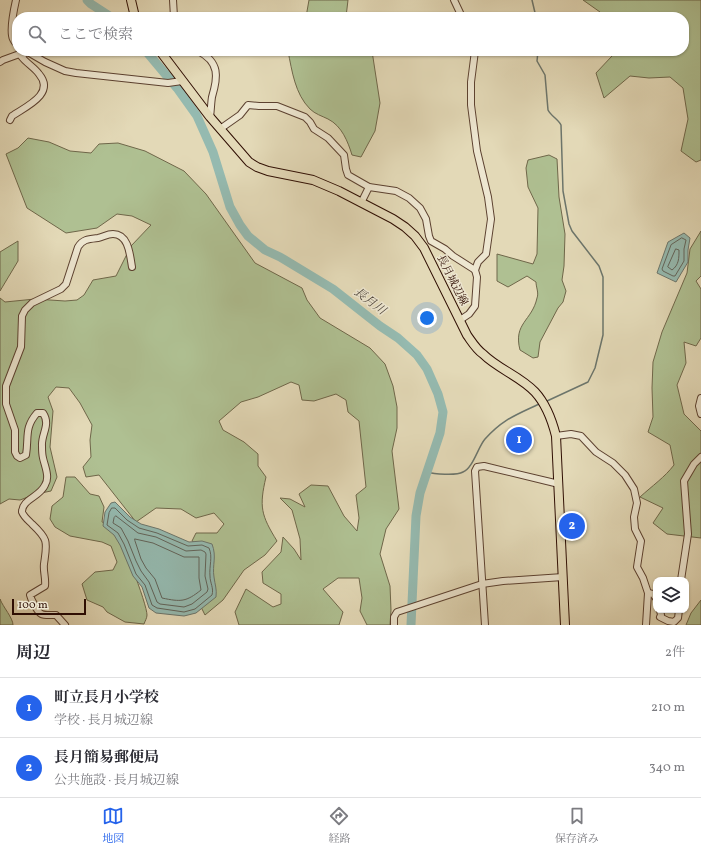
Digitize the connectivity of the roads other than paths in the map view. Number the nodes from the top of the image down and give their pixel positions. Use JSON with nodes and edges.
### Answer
{"nodes":[{"id":1,"x":16,"y":0,"type":"edge"},
{"id":2,"x":131,"y":0,"type":"edge"},
{"id":3,"x":173,"y":0,"type":"edge"},
{"id":4,"x":454,"y":0,"type":"edge"},
{"id":5,"x":14,"y":12,"type":"edge"},
{"id":6,"x":134,"y":12,"type":"edge"},
{"id":7,"x":174,"y":12,"type":"edge"},
{"id":8,"x":460,"y":12,"type":"edge"},
{"id":9,"x":13,"y":56,"type":"edge"},
{"id":10,"x":21,"y":56,"type":"edge"},
{"id":11,"x":35,"y":56,"type":"edge"},
{"id":12,"x":165,"y":56,"type":"edge"},
{"id":13,"x":205,"y":56,"type":"edge"},
{"id":14,"x":474,"y":56,"type":"edge"},
{"id":15,"x":0,"y":62,"type":"edge"},
{"id":16,"x":182,"y":81,"type":"junction"},
{"id":17,"x":210,"y":116,"type":"junction"},
{"id":18,"x":10,"y":120,"type":"dead end"},
{"id":19,"x":220,"y":129,"type":"junction"},
{"id":20,"x":369,"y":187,"type":"junction"},
{"id":21,"x":361,"y":203,"type":"junction"},
{"id":22,"x":132,"y":267,"type":"dead end"},
{"id":23,"x":475,"y":270,"type":"junction"},
{"id":24,"x":460,"y":320,"type":"junction"},
{"id":25,"x":701,"y":398,"type":"edge"},
{"id":26,"x":701,"y":414,"type":"edge"},
{"id":27,"x":556,"y":436,"type":"junction"},
{"id":28,"x":701,"y":458,"type":"edge"},
{"id":29,"x":559,"y":484,"type":"junction"},
{"id":30,"x":563,"y":577,"type":"junction"},
{"id":31,"x":681,"y":577,"type":"edge"},
{"id":32,"x":482,"y":584,"type":"junction"},
{"id":33,"x":648,"y":593,"type":"junction"},
{"id":34,"x":653,"y":594,"type":"edge"},
{"id":35,"x":661,"y":613,"type":"edge"},
{"id":36,"x":679,"y":613,"type":"edge"},
{"id":37,"x":65,"y":625,"type":"edge"},
{"id":38,"x":394,"y":625,"type":"edge"},
{"id":39,"x":485,"y":625,"type":"edge"},
{"id":40,"x":565,"y":625,"type":"edge"},
{"id":41,"x":646,"y":625,"type":"edge"}],
"edges":[{"from":1,"to":5,"type":"street"},
{"from":2,"to":6,"type":"main road"},
{"from":3,"to":7,"type":"street"},
{"from":4,"to":8,"type":"street"},
{"from":9,"to":15,"type":"street"},
{"from":10,"to":18,"type":"street"},
{"from":11,"to":16,"type":"street"},
{"from":12,"to":16,"type":"main road","name":"長月城辺線"},
{"from":13,"to":17,"type":"street"},
{"from":14,"to":23,"type":"street"},
{"from":16,"to":17,"type":"main road","name":"長月城辺線"},
{"from":17,"to":19,"type":"main road","name":"長月城辺線"},
{"from":19,"to":20,"type":"street"},
{"from":19,"to":21,"type":"main road","name":"長月城辺線"},
{"from":20,"to":21,"type":"street"},
{"from":20,"to":23,"type":"street"},
{"from":21,"to":24,"type":"main road","name":"長月城辺線"},
{"from":22,"to":37,"type":"street"},
{"from":23,"to":24,"type":"street"},
{"from":24,"to":27,"type":"main road","name":"長月城辺線"},
{"from":25,"to":26,"type":"street"},
{"from":27,"to":29,"type":"main road","name":"長月城辺線"},
{"from":27,"to":33,"type":"street"},
{"from":28,"to":31,"type":"street"},
{"from":29,"to":30,"type":"main road","name":"長月城辺線"},
{"from":29,"to":32,"type":"street"},
{"from":30,"to":32,"type":"street"},
{"from":30,"to":40,"type":"main road","name":"長月城辺線"},
{"from":32,"to":38,"type":"street"},
{"from":32,"to":39,"type":"street"},
{"from":33,"to":34,"type":"street"},
{"from":33,"to":41,"type":"street"},
{"from":35,"to":36,"type":"street"}]}
